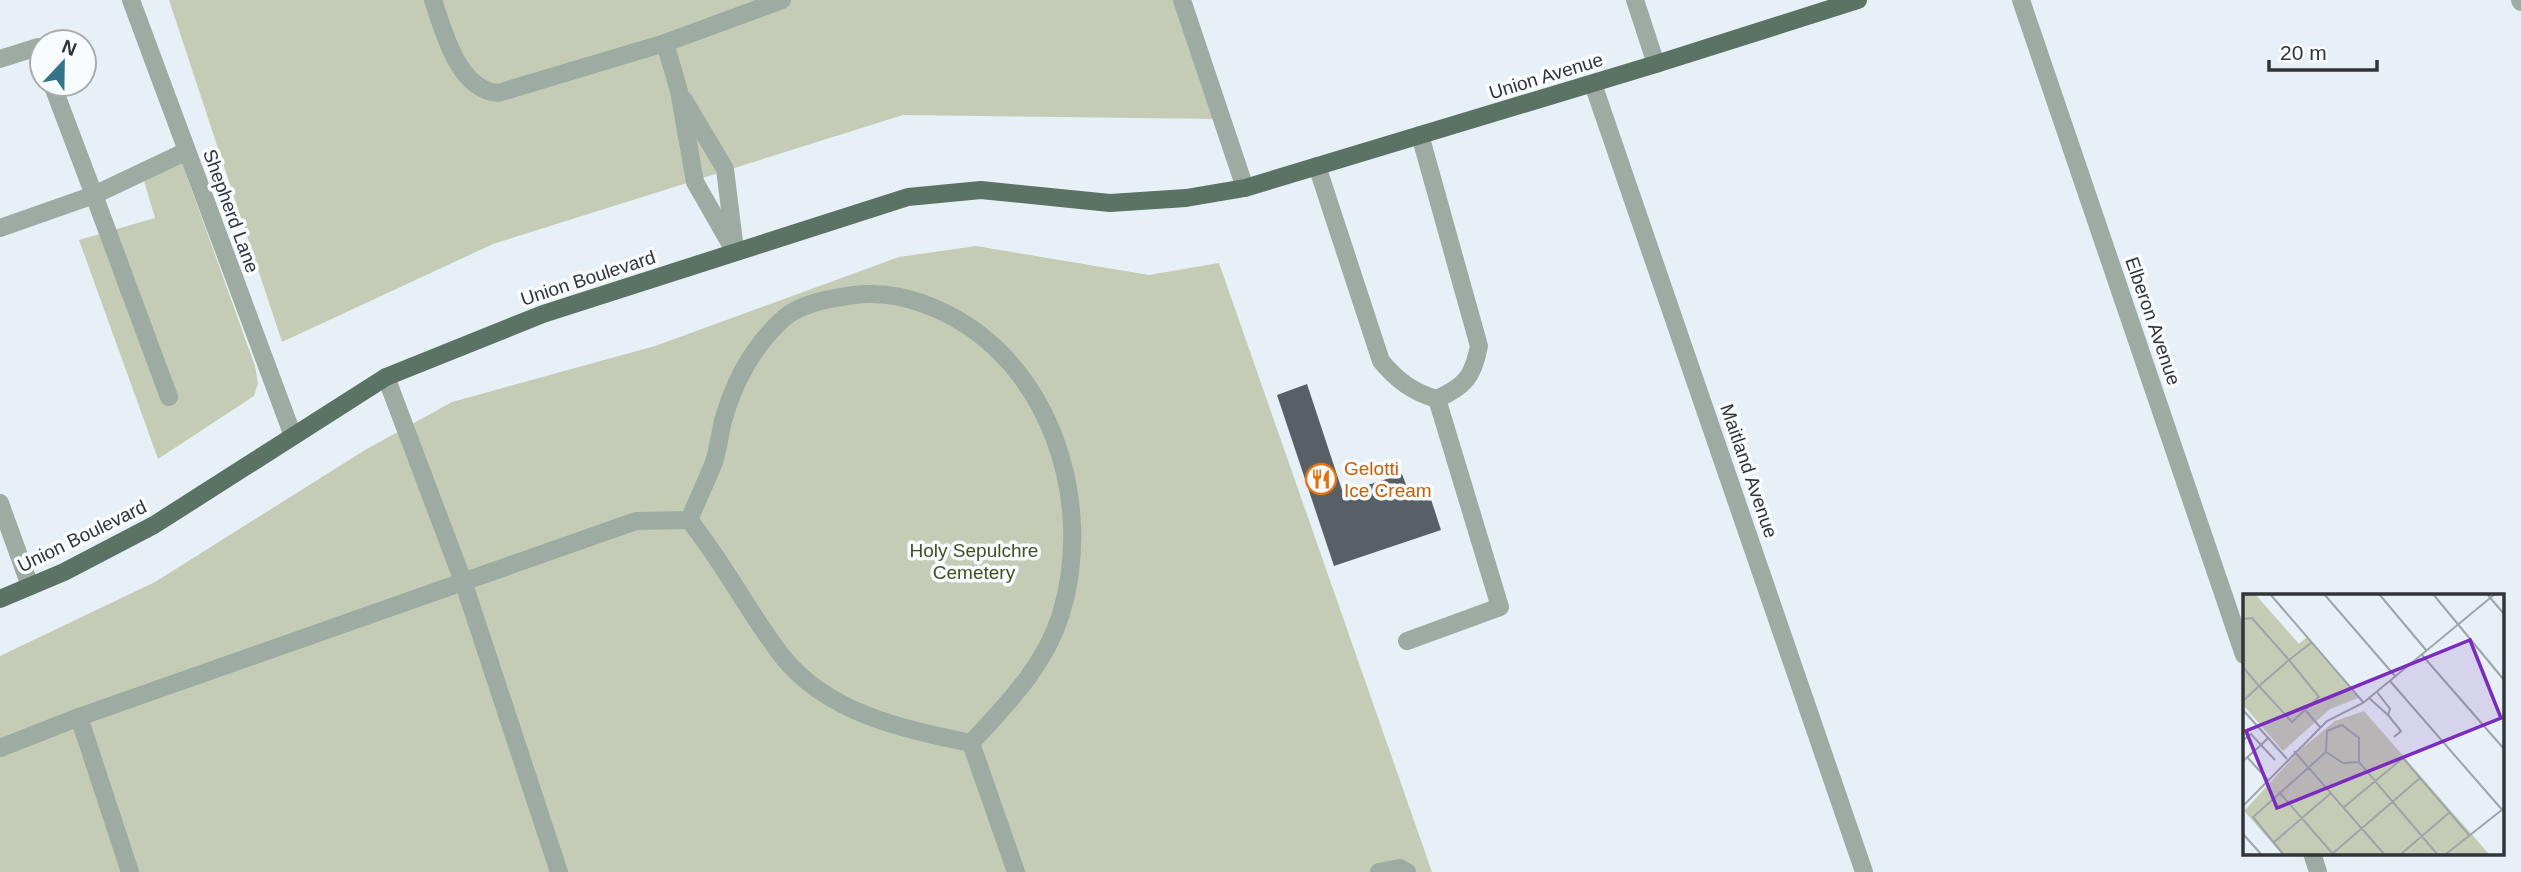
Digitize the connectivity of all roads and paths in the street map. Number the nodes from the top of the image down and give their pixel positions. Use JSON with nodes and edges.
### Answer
{"nodes":[{"id":1,"x":131,"y":0,"type":"edge"},
{"id":2,"x":433,"y":0,"type":"edge"},
{"id":3,"x":782,"y":0,"type":"edge"},
{"id":4,"x":1182,"y":0,"type":"edge"},
{"id":5,"x":1634,"y":0,"type":"edge"},
{"id":6,"x":1858,"y":0,"type":"edge"},
{"id":7,"x":2021,"y":0,"type":"edge"},
{"id":8,"x":665,"y":43,"type":"junction"},
{"id":9,"x":28,"y":50,"type":"edge"},
{"id":10,"x":0,"y":59,"type":"edge"},
{"id":11,"x":1656,"y":64,"type":"junction"},
{"id":12,"x":1593,"y":84,"type":"junction"},
{"id":13,"x":679,"y":91,"type":"junction"},
{"id":14,"x":57,"y":98,"type":"edge"},
{"id":15,"x":1420,"y":135,"type":"junction"},
{"id":16,"x":187,"y":151,"type":"junction"},
{"id":17,"x":1317,"y":166,"type":"junction"},
{"id":18,"x":1245,"y":188,"type":"junction"},
{"id":19,"x":94,"y":195,"type":"junction"},
{"id":20,"x":0,"y":228,"type":"edge"},
{"id":21,"x":735,"y":252,"type":"junction"},
{"id":22,"x":386,"y":377,"type":"junction"},
{"id":23,"x":169,"y":397,"type":"dead end"},
{"id":24,"x":1437,"y":400,"type":"junction"},
{"id":25,"x":293,"y":436,"type":"junction"},
{"id":26,"x":0,"y":503,"type":"edge"},
{"id":27,"x":689,"y":520,"type":"junction"},
{"id":28,"x":463,"y":581,"type":"junction"},
{"id":29,"x":30,"y":586,"type":"junction"},
{"id":30,"x":0,"y":598,"type":"edge"},
{"id":31,"x":1407,"y":641,"type":"dead end"},
{"id":32,"x":2243,"y":649,"type":"edge"},
{"id":33,"x":79,"y":717,"type":"junction"},
{"id":34,"x":971,"y":743,"type":"junction"},
{"id":35,"x":0,"y":748,"type":"edge"},
{"id":36,"x":2312,"y":854,"type":"edge"},
{"id":37,"x":131,"y":872,"type":"edge"},
{"id":38,"x":559,"y":872,"type":"edge"},
{"id":39,"x":1016,"y":872,"type":"edge"},
{"id":40,"x":1379,"y":872,"type":"edge"},
{"id":41,"x":1407,"y":872,"type":"edge"},
{"id":42,"x":1864,"y":872,"type":"edge"},
{"id":43,"x":2318,"y":872,"type":"edge"}],
"edges":[{"from":1,"to":16,"type":"street","name":"Shepherd Lane"},
{"from":2,"to":8,"type":"street"},
{"from":3,"to":8,"type":"street"},
{"from":4,"to":18,"type":"street"},
{"from":5,"to":11,"type":"street"},
{"from":6,"to":11,"type":"main road","name":"Union Avenue"},
{"from":7,"to":32,"type":"street","name":"Elberon Avenue"},
{"from":8,"to":13,"type":"street"},
{"from":9,"to":10,"type":"street"},
{"from":11,"to":12,"type":"main road","name":"Union Avenue"},
{"from":12,"to":15,"type":"main road","name":"Union Avenue"},
{"from":12,"to":42,"type":"street","name":"Maitland Avenue"},
{"from":13,"to":21,"type":"street"},
{"from":13,"to":21,"type":"street"},
{"from":14,"to":19,"type":"street"},
{"from":15,"to":17,"type":"main road","name":"Union Avenue"},
{"from":15,"to":24,"type":"street"},
{"from":16,"to":19,"type":"street"},
{"from":16,"to":25,"type":"street","name":"Shepherd Lane"},
{"from":17,"to":18,"type":"main road","name":"Union Avenue"},
{"from":17,"to":24,"type":"street"},
{"from":18,"to":21,"type":"main road","name":"Union Boulevard"},
{"from":19,"to":20,"type":"street"},
{"from":19,"to":23,"type":"street"},
{"from":21,"to":22,"type":"main road","name":"Union Boulevard"},
{"from":22,"to":25,"type":"main road","name":"Union Boulevard"},
{"from":22,"to":28,"type":"street"},
{"from":24,"to":31,"type":"street"},
{"from":25,"to":29,"type":"main road","name":"Union Boulevard"},
{"from":26,"to":29,"type":"street"},
{"from":27,"to":28,"type":"street"},
{"from":27,"to":34,"type":"street"},
{"from":27,"to":34,"type":"street"},
{"from":28,"to":33,"type":"street"},
{"from":28,"to":38,"type":"street"},
{"from":29,"to":30,"type":"main road","name":"Union Boulevard"},
{"from":33,"to":35,"type":"street"},
{"from":33,"to":37,"type":"street"},
{"from":34,"to":39,"type":"street"},
{"from":36,"to":43,"type":"street"},
{"from":40,"to":41,"type":"street"}]}
